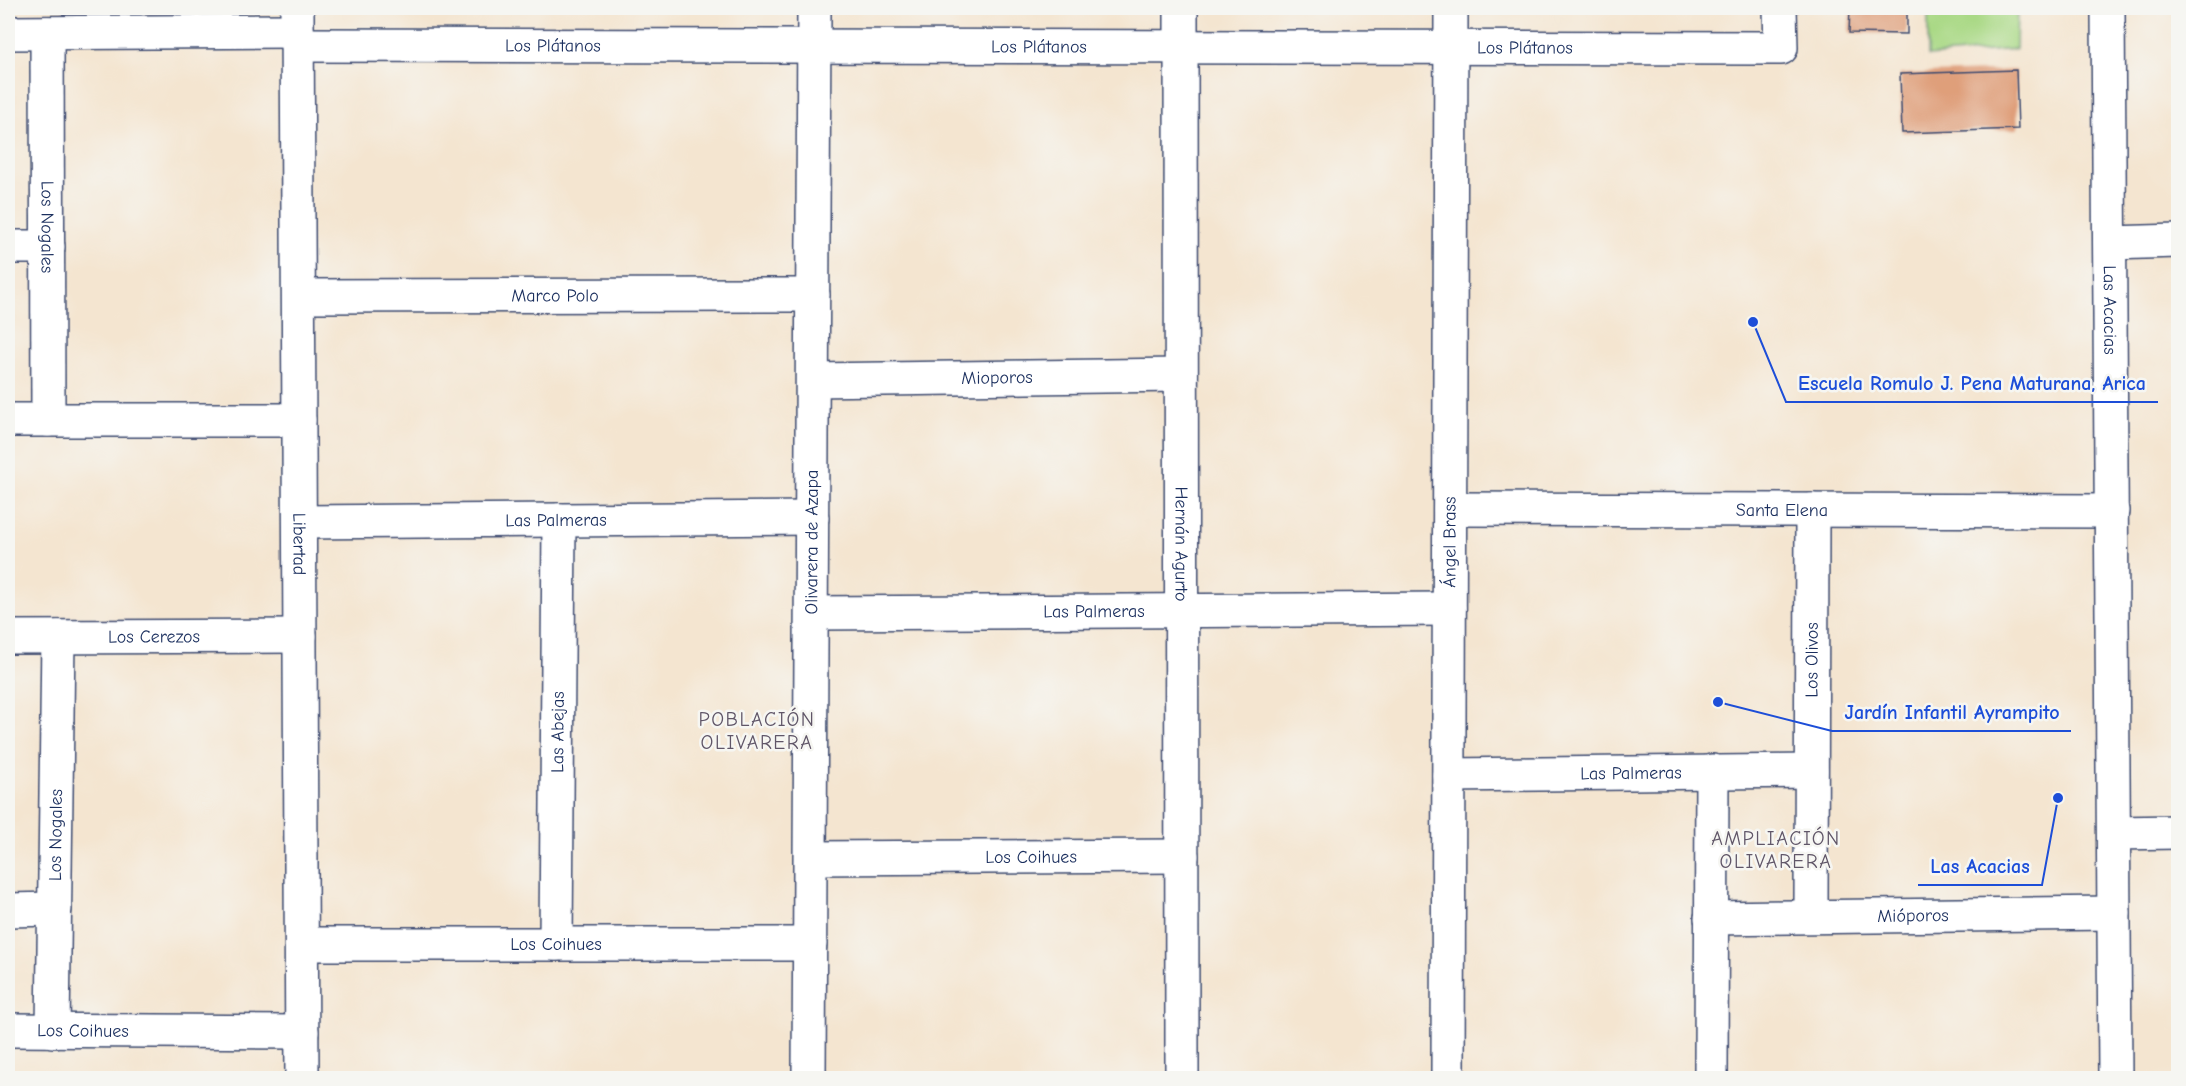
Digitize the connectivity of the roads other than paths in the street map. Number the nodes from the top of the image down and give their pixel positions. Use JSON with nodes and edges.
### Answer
{"nodes":[{"id":1,"x":814,"y":8,"type":"edge"},
{"id":2,"x":1181,"y":8,"type":"edge"},
{"id":3,"x":1451,"y":8,"type":"edge"},
{"id":4,"x":1780,"y":8,"type":"edge"},
{"id":5,"x":2108,"y":8,"type":"edge"},
{"id":6,"x":297,"y":28,"type":"edge"},
{"id":7,"x":8,"y":33,"type":"edge"},
{"id":8,"x":47,"y":33,"type":"junction"},
{"id":9,"x":814,"y":46,"type":"junction"},
{"id":10,"x":1181,"y":47,"type":"junction"},
{"id":11,"x":1451,"y":47,"type":"junction"},
{"id":12,"x":2178,"y":241,"type":"edge"},
{"id":13,"x":2110,"y":243,"type":"junction"},
{"id":14,"x":8,"y":247,"type":"edge"},
{"id":15,"x":48,"y":247,"type":"junction"},
{"id":16,"x":813,"y":295,"type":"junction"},
{"id":17,"x":299,"y":296,"type":"junction"},
{"id":18,"x":1181,"y":375,"type":"junction"},
{"id":19,"x":813,"y":380,"type":"junction"},
{"id":20,"x":8,"y":420,"type":"edge"},
{"id":21,"x":48,"y":420,"type":"junction"},
{"id":22,"x":299,"y":420,"type":"junction"},
{"id":23,"x":1450,"y":509,"type":"junction"},
{"id":24,"x":1812,"y":510,"type":"junction"},
{"id":25,"x":2112,"y":511,"type":"junction"},
{"id":26,"x":812,"y":518,"type":"junction"},
{"id":27,"x":559,"y":520,"type":"junction"},
{"id":28,"x":300,"y":522,"type":"junction"},
{"id":29,"x":1449,"y":609,"type":"junction"},
{"id":30,"x":1182,"y":611,"type":"junction"},
{"id":31,"x":812,"y":613,"type":"junction"},
{"id":32,"x":300,"y":636,"type":"junction"},
{"id":33,"x":8,"y":637,"type":"edge"},
{"id":34,"x":58,"y":637,"type":"junction"},
{"id":35,"x":1712,"y":771,"type":"junction"},
{"id":36,"x":1811,"y":771,"type":"junction"},
{"id":37,"x":1449,"y":775,"type":"junction"},
{"id":38,"x":2178,"y":832,"type":"edge"},
{"id":39,"x":2114,"y":833,"type":"junction"},
{"id":40,"x":1182,"y":856,"type":"junction"},
{"id":41,"x":811,"y":858,"type":"junction"},
{"id":42,"x":55,"y":909,"type":"junction"},
{"id":43,"x":8,"y":910,"type":"edge"},
{"id":44,"x":2114,"y":913,"type":"junction"},
{"id":45,"x":1810,"y":916,"type":"junction"},
{"id":46,"x":1711,"y":918,"type":"junction"},
{"id":47,"x":302,"y":944,"type":"junction"},
{"id":48,"x":556,"y":944,"type":"junction"},
{"id":49,"x":810,"y":944,"type":"junction"},
{"id":50,"x":8,"y":1030,"type":"edge"},
{"id":51,"x":53,"y":1031,"type":"junction"},
{"id":52,"x":302,"y":1032,"type":"junction"},
{"id":53,"x":303,"y":1078,"type":"edge"},
{"id":54,"x":809,"y":1078,"type":"edge"},
{"id":55,"x":1182,"y":1078,"type":"edge"},
{"id":56,"x":1448,"y":1078,"type":"edge"},
{"id":57,"x":1711,"y":1078,"type":"edge"},
{"id":58,"x":2115,"y":1078,"type":"edge"}],
"edges":[{"from":1,"to":9,"type":"street","name":"Olivarera de Azapa"},
{"from":2,"to":10,"type":"street","name":"Hernán Agurto"},
{"from":3,"to":11,"type":"street","name":"Ángel Brass"},
{"from":4,"to":11,"type":"street","name":"Los Plátanos"},
{"from":5,"to":13,"type":"street","name":"Las Acacias"},
{"from":6,"to":8,"type":"street","name":"Los Plátanos"},
{"from":6,"to":9,"type":"street","name":"Los Plátanos"},
{"from":6,"to":17,"type":"street","name":"Libertad"},
{"from":7,"to":8,"type":"street","name":"Los Plátanos"},
{"from":8,"to":15,"type":"street","name":"Los Nogales"},
{"from":9,"to":10,"type":"street","name":"Los Plátanos"},
{"from":9,"to":16,"type":"street","name":"Olivarera de Azapa"},
{"from":10,"to":11,"type":"street","name":"Los Plátanos"},
{"from":10,"to":18,"type":"street","name":"Hernán Agurto"},
{"from":11,"to":23,"type":"street","name":"Ángel Brass"},
{"from":12,"to":13,"type":"street"},
{"from":13,"to":25,"type":"street","name":"Las Acacias"},
{"from":14,"to":15,"type":"street"},
{"from":15,"to":21,"type":"street","name":"Los Nogales"},
{"from":16,"to":17,"type":"street","name":"Marco Polo"},
{"from":16,"to":19,"type":"street","name":"Olivarera de Azapa"},
{"from":17,"to":22,"type":"street","name":"Libertad"},
{"from":18,"to":19,"type":"street","name":"Mioporos"},
{"from":18,"to":30,"type":"street","name":"Hernán Agurto"},
{"from":19,"to":26,"type":"street","name":"Olivarera de Azapa"},
{"from":20,"to":21,"type":"street"},
{"from":21,"to":22,"type":"street"},
{"from":22,"to":28,"type":"street","name":"Libertad"},
{"from":23,"to":24,"type":"street","name":"Santa Elena"},
{"from":23,"to":29,"type":"street","name":"Ángel Brass"},
{"from":24,"to":25,"type":"street","name":"Santa Elena"},
{"from":24,"to":36,"type":"street","name":"Los Olivos"},
{"from":25,"to":39,"type":"street","name":"Las Acacias"},
{"from":26,"to":27,"type":"street","name":"Las Palmeras"},
{"from":26,"to":31,"type":"street","name":"Olivarera de Azapa"},
{"from":27,"to":28,"type":"street","name":"Las Palmeras"},
{"from":27,"to":48,"type":"street","name":"Las Abejas"},
{"from":28,"to":32,"type":"street","name":"Libertad"},
{"from":29,"to":30,"type":"street","name":"Las Palmeras"},
{"from":29,"to":37,"type":"street","name":"Ángel Brass"},
{"from":30,"to":31,"type":"street","name":"Las Palmeras"},
{"from":30,"to":40,"type":"street","name":"Hernán Agurto"},
{"from":31,"to":41,"type":"street","name":"Olivarera de Azapa"},
{"from":32,"to":34,"type":"street","name":"Los Cerezos"},
{"from":32,"to":47,"type":"street","name":"Libertad"},
{"from":33,"to":34,"type":"street","name":"Los Cerezos"},
{"from":34,"to":42,"type":"street","name":"Los Nogales"},
{"from":35,"to":36,"type":"street","name":"Las Palmeras"},
{"from":35,"to":37,"type":"street","name":"Las Palmeras"},
{"from":35,"to":46,"type":"street"},
{"from":36,"to":45,"type":"street","name":"Los Olivos"},
{"from":37,"to":56,"type":"street","name":"Ángel Brass"},
{"from":38,"to":39,"type":"street"},
{"from":39,"to":44,"type":"street","name":"Las Acacias"},
{"from":40,"to":41,"type":"street","name":"Los Coihues"},
{"from":40,"to":55,"type":"street","name":"Hernán Agurto"},
{"from":41,"to":49,"type":"street","name":"Olivarera de Azapa"},
{"from":42,"to":43,"type":"street"},
{"from":42,"to":51,"type":"street","name":"Los Nogales"},
{"from":44,"to":45,"type":"street","name":"Mióporos"},
{"from":44,"to":58,"type":"street","name":"Las Acacias"},
{"from":45,"to":46,"type":"street","name":"Mióporos"},
{"from":46,"to":57,"type":"street"},
{"from":47,"to":48,"type":"street","name":"Los Coihues"},
{"from":47,"to":52,"type":"street","name":"Libertad"},
{"from":48,"to":49,"type":"street","name":"Los Coihues"},
{"from":49,"to":54,"type":"street","name":"Olivarera de Azapa"},
{"from":50,"to":51,"type":"street","name":"Los Coihues"},
{"from":51,"to":52,"type":"street","name":"Los Coihues"},
{"from":52,"to":53,"type":"street","name":"Libertad"}]}
